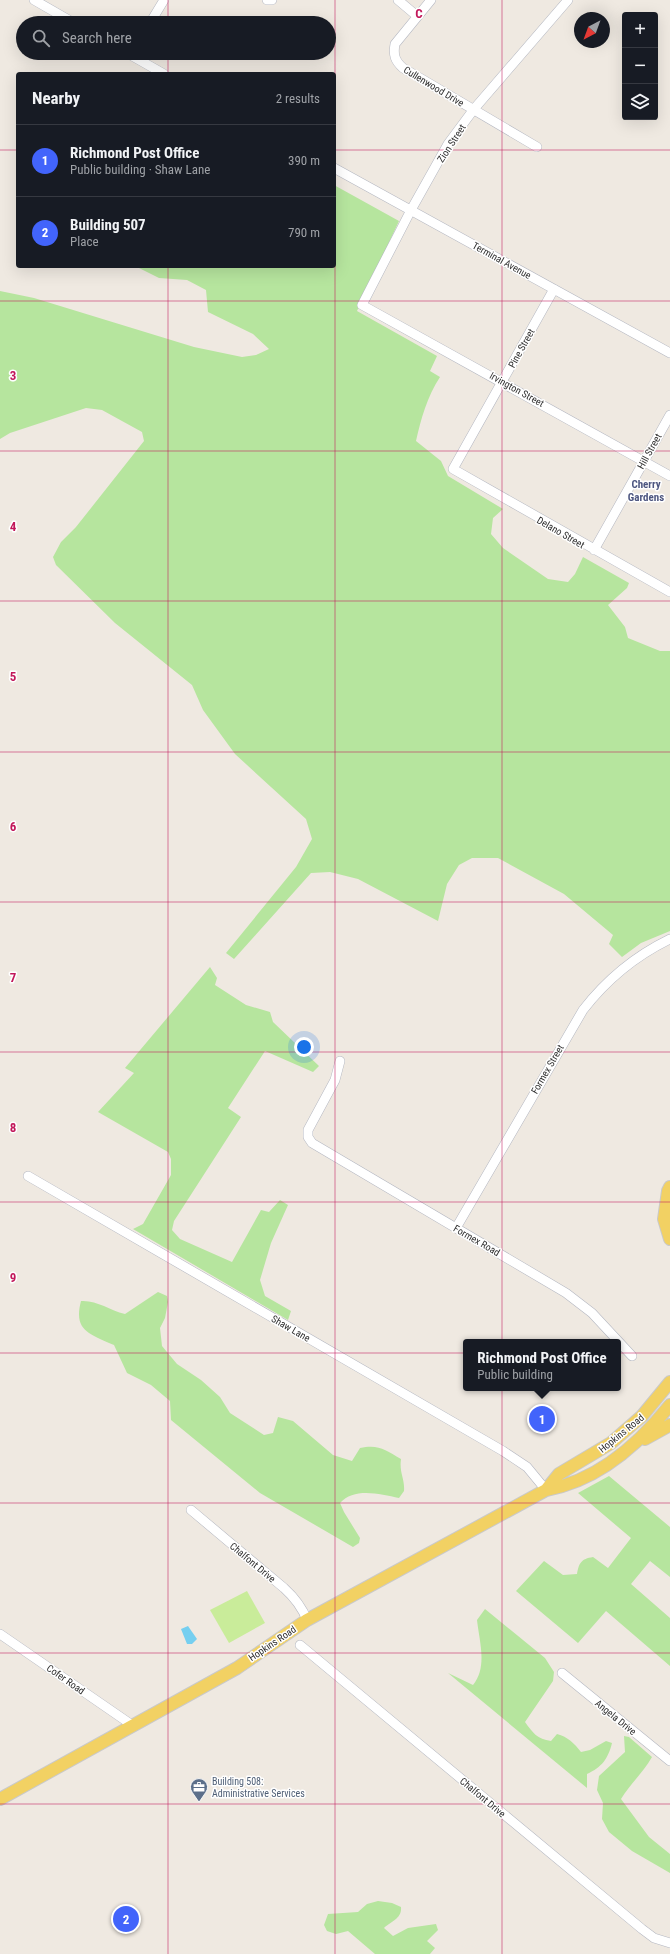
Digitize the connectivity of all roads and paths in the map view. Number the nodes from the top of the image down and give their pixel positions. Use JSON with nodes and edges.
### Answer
{"nodes":[{"id":1,"x":34,"y":0,"type":"edge"},
{"id":2,"x":164,"y":0,"type":"edge"},
{"id":3,"x":398,"y":0,"type":"edge"},
{"id":4,"x":431,"y":0,"type":"edge"},
{"id":5,"x":568,"y":0,"type":"edge"},
{"id":6,"x":62,"y":16,"type":"edge"},
{"id":7,"x":154,"y":16,"type":"edge"},
{"id":8,"x":417,"y":16,"type":"junction"},
{"id":9,"x":140,"y":60,"type":"edge"},
{"id":10,"x":161,"y":72,"type":"edge"},
{"id":11,"x":474,"y":109,"type":"junction"},
{"id":12,"x":537,"y":147,"type":"dead end"},
{"id":13,"x":336,"y":169,"type":"edge"},
{"id":14,"x":411,"y":210,"type":"junction"},
{"id":15,"x":554,"y":289,"type":"junction"},
{"id":16,"x":362,"y":305,"type":"joint"},
{"id":17,"x":670,"y":353,"type":"edge"},
{"id":18,"x":503,"y":381,"type":"junction"},
{"id":19,"x":670,"y":415,"type":"edge"},
{"id":20,"x":644,"y":461,"type":"junction"},
{"id":21,"x":452,"y":469,"type":"joint"},
{"id":22,"x":670,"y":476,"type":"edge"},
{"id":23,"x":594,"y":550,"type":"junction"},
{"id":24,"x":670,"y":592,"type":"edge"},
{"id":25,"x":670,"y":939,"type":"edge"},
{"id":26,"x":340,"y":1061,"type":"dead end"},
{"id":27,"x":28,"y":1176,"type":"dead end"},
{"id":28,"x":670,"y":1187,"type":"edge"},
{"id":29,"x":456,"y":1228,"type":"junction"},
{"id":30,"x":670,"y":1238,"type":"edge"},
{"id":31,"x":616,"y":1339,"type":"edge"},
{"id":32,"x":621,"y":1344,"type":"edge"},
{"id":33,"x":632,"y":1356,"type":"dead end"},
{"id":34,"x":670,"y":1382,"type":"edge"},
{"id":35,"x":670,"y":1405,"type":"edge"},
{"id":36,"x":670,"y":1425,"type":"edge"},
{"id":37,"x":635,"y":1444,"type":"junction"},
{"id":38,"x":546,"y":1490,"type":"junction"},
{"id":39,"x":191,"y":1510,"type":"dead end"},
{"id":40,"x":307,"y":1620,"type":"junction"},
{"id":41,"x":0,"y":1634,"type":"edge"},
{"id":42,"x":300,"y":1645,"type":"dead end"},
{"id":43,"x":562,"y":1673,"type":"dead end"},
{"id":44,"x":132,"y":1725,"type":"junction"},
{"id":45,"x":670,"y":1761,"type":"edge"},
{"id":46,"x":0,"y":1799,"type":"edge"},
{"id":47,"x":670,"y":1943,"type":"edge"}],
"edges":[{"from":1,"to":6,"type":"street"},
{"from":2,"to":7,"type":"street"},
{"from":3,"to":8,"type":"street"},
{"from":4,"to":8,"type":"street","name":"Cullenwood Drive"},
{"from":5,"to":11,"type":"street","name":"Zion Street"},
{"from":8,"to":11,"type":"street","name":"Cullenwood Drive"},
{"from":9,"to":10,"type":"street"},
{"from":11,"to":12,"type":"street","name":"Cullenwood Drive"},
{"from":11,"to":14,"type":"street","name":"Zion Street"},
{"from":13,"to":14,"type":"street","name":"Terminal Avenue"},
{"from":14,"to":15,"type":"street","name":"Terminal Avenue"},
{"from":14,"to":16,"type":"street","name":"Zion Street"},
{"from":15,"to":17,"type":"street","name":"Terminal Avenue"},
{"from":15,"to":18,"type":"street","name":"Pine Street"},
{"from":16,"to":18,"type":"street","name":"Irvington Street"},
{"from":18,"to":20,"type":"street","name":"Irvington Street"},
{"from":18,"to":21,"type":"street","name":"Pine Street"},
{"from":19,"to":20,"type":"street","name":"Hill Street"},
{"from":20,"to":22,"type":"street","name":"Irvington Street"},
{"from":20,"to":23,"type":"street","name":"Hill Street"},
{"from":21,"to":23,"type":"street","name":"Delano Street"},
{"from":23,"to":24,"type":"street","name":"Delano Street"},
{"from":25,"to":29,"type":"street","name":"Formex Street"},
{"from":26,"to":29,"type":"street","name":"Formex Road"},
{"from":27,"to":38,"type":"street","name":"Shaw Lane"},
{"from":28,"to":30,"type":"main road"},
{"from":29,"to":31,"type":"street","name":"Formex Road"},
{"from":32,"to":33,"type":"street","name":"Formex Road"},
{"from":34,"to":38,"type":"main road","name":"Hopkins Road"},
{"from":35,"to":37,"type":"main road","name":"Hopkins Road"},
{"from":36,"to":37,"type":"main road"},
{"from":37,"to":38,"type":"main road","name":"Hopkins Road"},
{"from":38,"to":40,"type":"main road","name":"Hopkins Road"},
{"from":39,"to":40,"type":"street","name":"Chalfont Drive"},
{"from":40,"to":44,"type":"main road","name":"Hopkins Road"},
{"from":41,"to":44,"type":"street","name":"Cofer Road"},
{"from":42,"to":47,"type":"street","name":"Chalfont Drive"},
{"from":43,"to":45,"type":"street","name":"Angela Drive"},
{"from":44,"to":46,"type":"main road","name":"Hopkins Road"}]}
